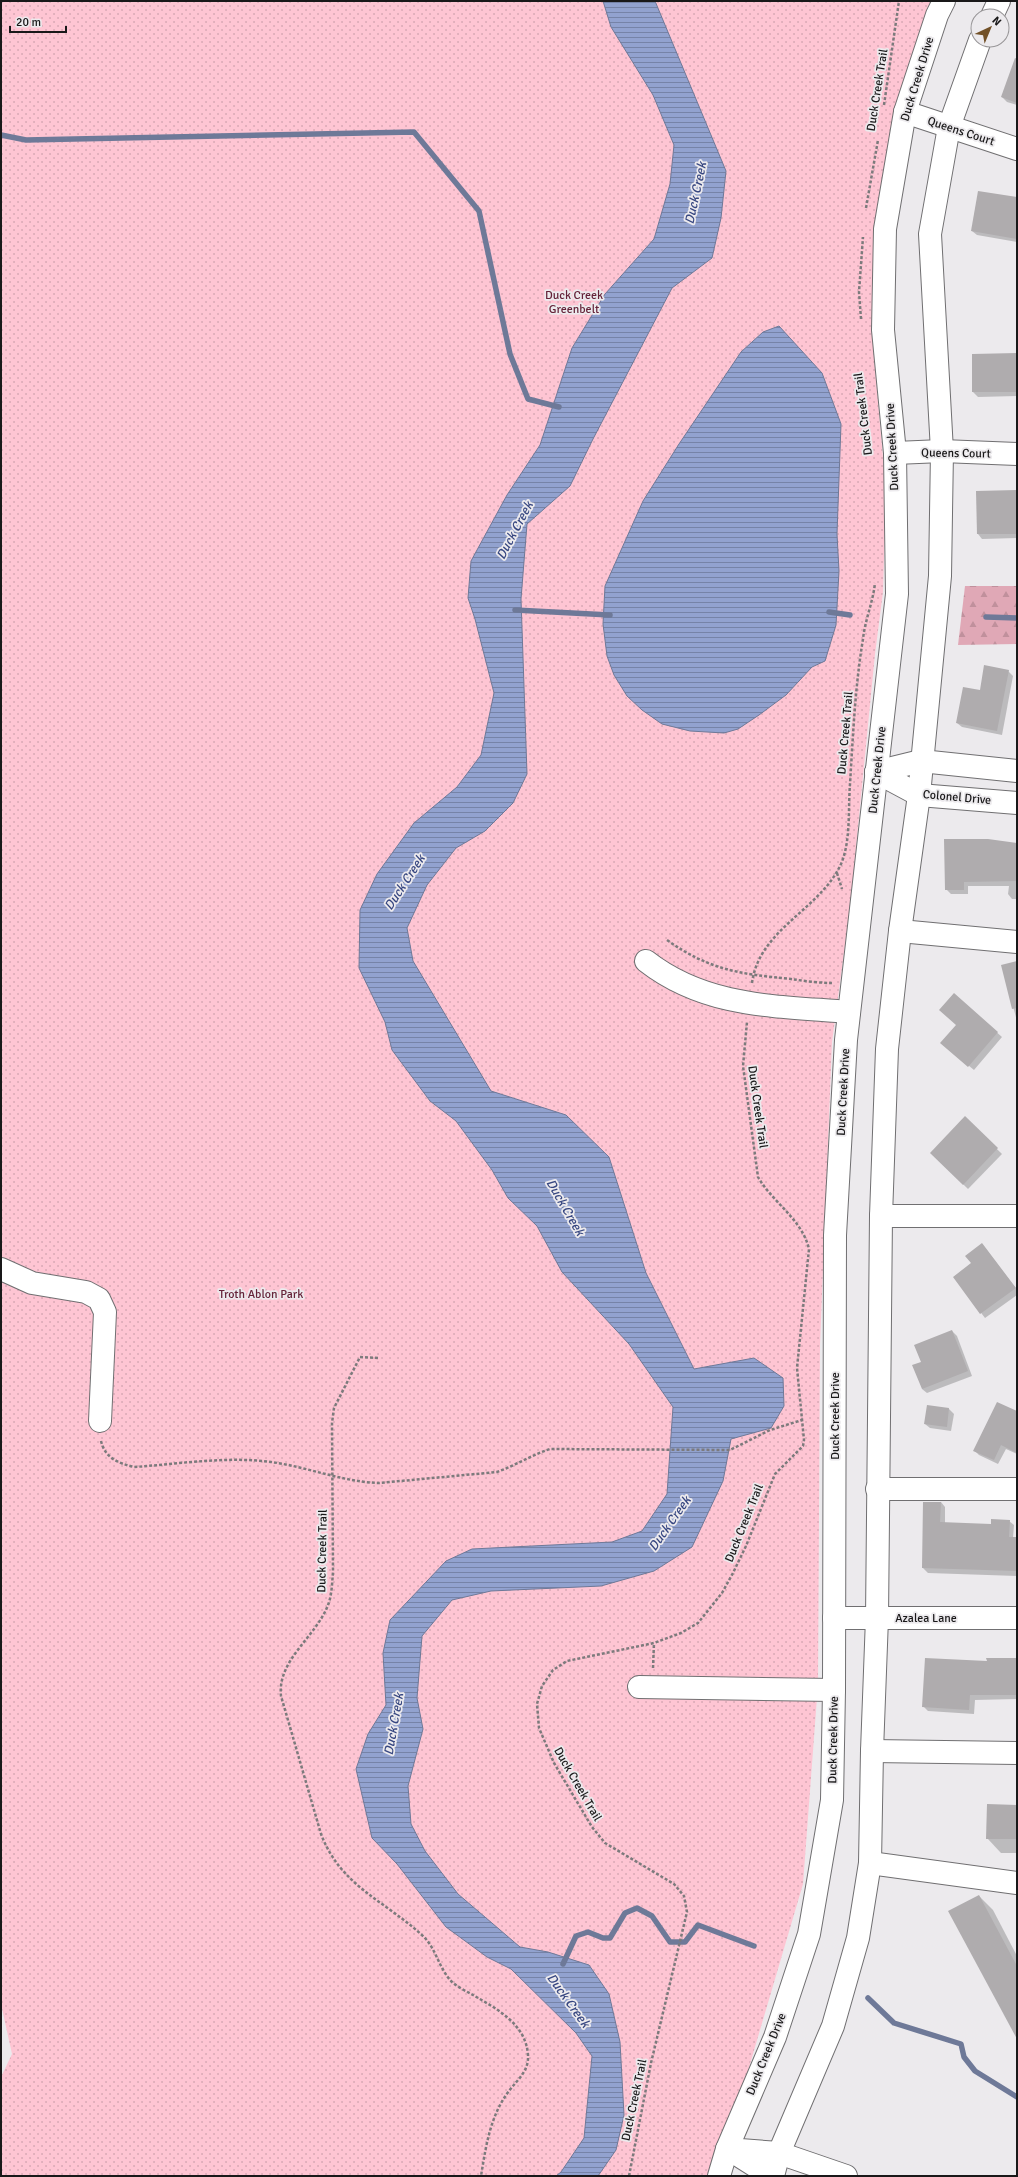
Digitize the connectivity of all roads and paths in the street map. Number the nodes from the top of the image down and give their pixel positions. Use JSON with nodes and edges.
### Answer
{"nodes":[{"id":1,"x":899,"y":1,"type":"edge"},
{"id":2,"x":944,"y":1,"type":"edge"},
{"id":3,"x":977,"y":48,"type":"edge"},
{"id":4,"x":884,"y":109,"type":"dead end"},
{"id":5,"x":905,"y":112,"type":"junction"},
{"id":6,"x":949,"y":127,"type":"junction"},
{"id":7,"x":878,"y":139,"type":"dead end"},
{"id":8,"x":1017,"y":150,"type":"edge"},
{"id":9,"x":866,"y":211,"type":"dead end"},
{"id":10,"x":863,"y":233,"type":"dead end"},
{"id":11,"x":861,"y":321,"type":"dead end"},
{"id":12,"x":942,"y":451,"type":"junction"},
{"id":13,"x":895,"y":453,"type":"junction"},
{"id":14,"x":1017,"y":454,"type":"edge"},
{"id":15,"x":876,"y":577,"type":"dead end"},
{"id":16,"x":921,"y":761,"type":"junction"},
{"id":17,"x":1017,"y":771,"type":"edge"},
{"id":18,"x":876,"y":772,"type":"junction"},
{"id":19,"x":919,"y":795,"type":"junction"},
{"id":20,"x":1017,"y":803,"type":"edge"},
{"id":21,"x":837,"y":872,"type":"junction"},
{"id":22,"x":843,"y":892,"type":"dead end"},
{"id":23,"x":900,"y":931,"type":"junction"},
{"id":24,"x":667,"y":940,"type":"dead end"},
{"id":25,"x":1017,"y":942,"type":"edge"},
{"id":26,"x":646,"y":961,"type":"dead end"},
{"id":27,"x":753,"y":976,"type":"junction"},
{"id":28,"x":834,"y":976,"type":"dead end"},
{"id":29,"x":749,"y":1004,"type":"junction"},
{"id":30,"x":849,"y":1012,"type":"junction"},
{"id":31,"x":881,"y":1216,"type":"junction"},
{"id":32,"x":1017,"y":1216,"type":"edge"},
{"id":33,"x":1,"y":1269,"type":"edge"},
{"id":34,"x":378,"y":1358,"type":"dead end"},
{"id":35,"x":802,"y":1420,"type":"junction"},
{"id":36,"x":100,"y":1421,"type":"joint"},
{"id":37,"x":331,"y":1474,"type":"junction"},
{"id":38,"x":877,"y":1488,"type":"junction"},
{"id":39,"x":1017,"y":1489,"type":"edge"},
{"id":40,"x":834,"y":1618,"type":"junction"},
{"id":41,"x":877,"y":1618,"type":"junction"},
{"id":42,"x":1017,"y":1618,"type":"edge"},
{"id":43,"x":654,"y":1643,"type":"junction"},
{"id":44,"x":646,"y":1687,"type":"joint"},
{"id":45,"x":834,"y":1690,"type":"junction"},
{"id":46,"x":872,"y":1752,"type":"junction"},
{"id":47,"x":1017,"y":1752,"type":"edge"},
{"id":48,"x":870,"y":1863,"type":"junction"},
{"id":49,"x":1017,"y":1883,"type":"edge"},
{"id":50,"x":727,"y":2149,"type":"junction"},
{"id":51,"x":778,"y":2153,"type":"junction"},
{"id":52,"x":481,"y":2176,"type":"edge"},
{"id":53,"x":629,"y":2176,"type":"edge"},
{"id":54,"x":719,"y":2176,"type":"edge"},
{"id":55,"x":772,"y":2176,"type":"edge"},
{"id":56,"x":846,"y":2176,"type":"edge"}],
"edges":[{"from":1,"to":4,"type":"path","name":"Duck Creek Trail"},
{"from":2,"to":5,"type":"main road","name":"Duck Creek Drive"},
{"from":3,"to":6,"type":"main road"},
{"from":5,"to":6,"type":"main road","name":"Queens Court"},
{"from":5,"to":13,"type":"main road","name":"Duck Creek Drive"},
{"from":6,"to":8,"type":"main road","name":"Queens Court"},
{"from":6,"to":12,"type":"main road"},
{"from":7,"to":9,"type":"path","name":"Duck Creek Trail"},
{"from":10,"to":11,"type":"path"},
{"from":12,"to":13,"type":"main road","name":"Queens Court"},
{"from":12,"to":14,"type":"main road","name":"Queens Court"},
{"from":12,"to":16,"type":"main road"},
{"from":13,"to":18,"type":"main road","name":"Duck Creek Drive"},
{"from":15,"to":21,"type":"path","name":"Duck Creek Trail"},
{"from":16,"to":17,"type":"main road"},
{"from":16,"to":18,"type":"main road"},
{"from":16,"to":19,"type":"main road"},
{"from":18,"to":19,"type":"main road","name":"Colonel Drive"},
{"from":18,"to":30,"type":"main road","name":"Duck Creek Drive"},
{"from":19,"to":20,"type":"main road","name":"Colonel Drive"},
{"from":19,"to":23,"type":"main road"},
{"from":21,"to":22,"type":"path"},
{"from":21,"to":27,"type":"path","name":"Duck Creek Trail"},
{"from":23,"to":25,"type":"main road"},
{"from":23,"to":31,"type":"main road"},
{"from":24,"to":27,"type":"path"},
{"from":26,"to":29,"type":"main road"},
{"from":27,"to":28,"type":"path"},
{"from":27,"to":29,"type":"path","name":"Duck Creek Trail"},
{"from":29,"to":30,"type":"main road"},
{"from":29,"to":35,"type":"path","name":"Duck Creek Trail"},
{"from":30,"to":40,"type":"main road","name":"Duck Creek Drive"},
{"from":31,"to":32,"type":"main road"},
{"from":31,"to":38,"type":"main road"},
{"from":33,"to":36,"type":"main road"},
{"from":34,"to":37,"type":"path","name":"Duck Creek Trail"},
{"from":35,"to":37,"type":"path"},
{"from":35,"to":43,"type":"path","name":"Duck Creek Trail"},
{"from":36,"to":37,"type":"path"},
{"from":37,"to":52,"type":"path","name":"Duck Creek Trail"},
{"from":38,"to":39,"type":"main road"},
{"from":38,"to":41,"type":"main road"},
{"from":40,"to":41,"type":"main road","name":"Azalea Lane"},
{"from":40,"to":45,"type":"main road","name":"Duck Creek Drive"},
{"from":41,"to":42,"type":"main road","name":"Azalea Lane"},
{"from":41,"to":46,"type":"main road"},
{"from":43,"to":44,"type":"path"},
{"from":43,"to":53,"type":"path","name":"Duck Creek Trail"},
{"from":44,"to":45,"type":"main road"},
{"from":45,"to":50,"type":"main road","name":"Duck Creek Drive"},
{"from":46,"to":47,"type":"main road"},
{"from":46,"to":48,"type":"main road"},
{"from":48,"to":49,"type":"main road"},
{"from":48,"to":51,"type":"main road"},
{"from":50,"to":51,"type":"main road"},
{"from":50,"to":54,"type":"main road","name":"Duck Creek Drive"},
{"from":50,"to":55,"type":"main road"},
{"from":51,"to":55,"type":"main road"},
{"from":51,"to":56,"type":"main road"}]}
